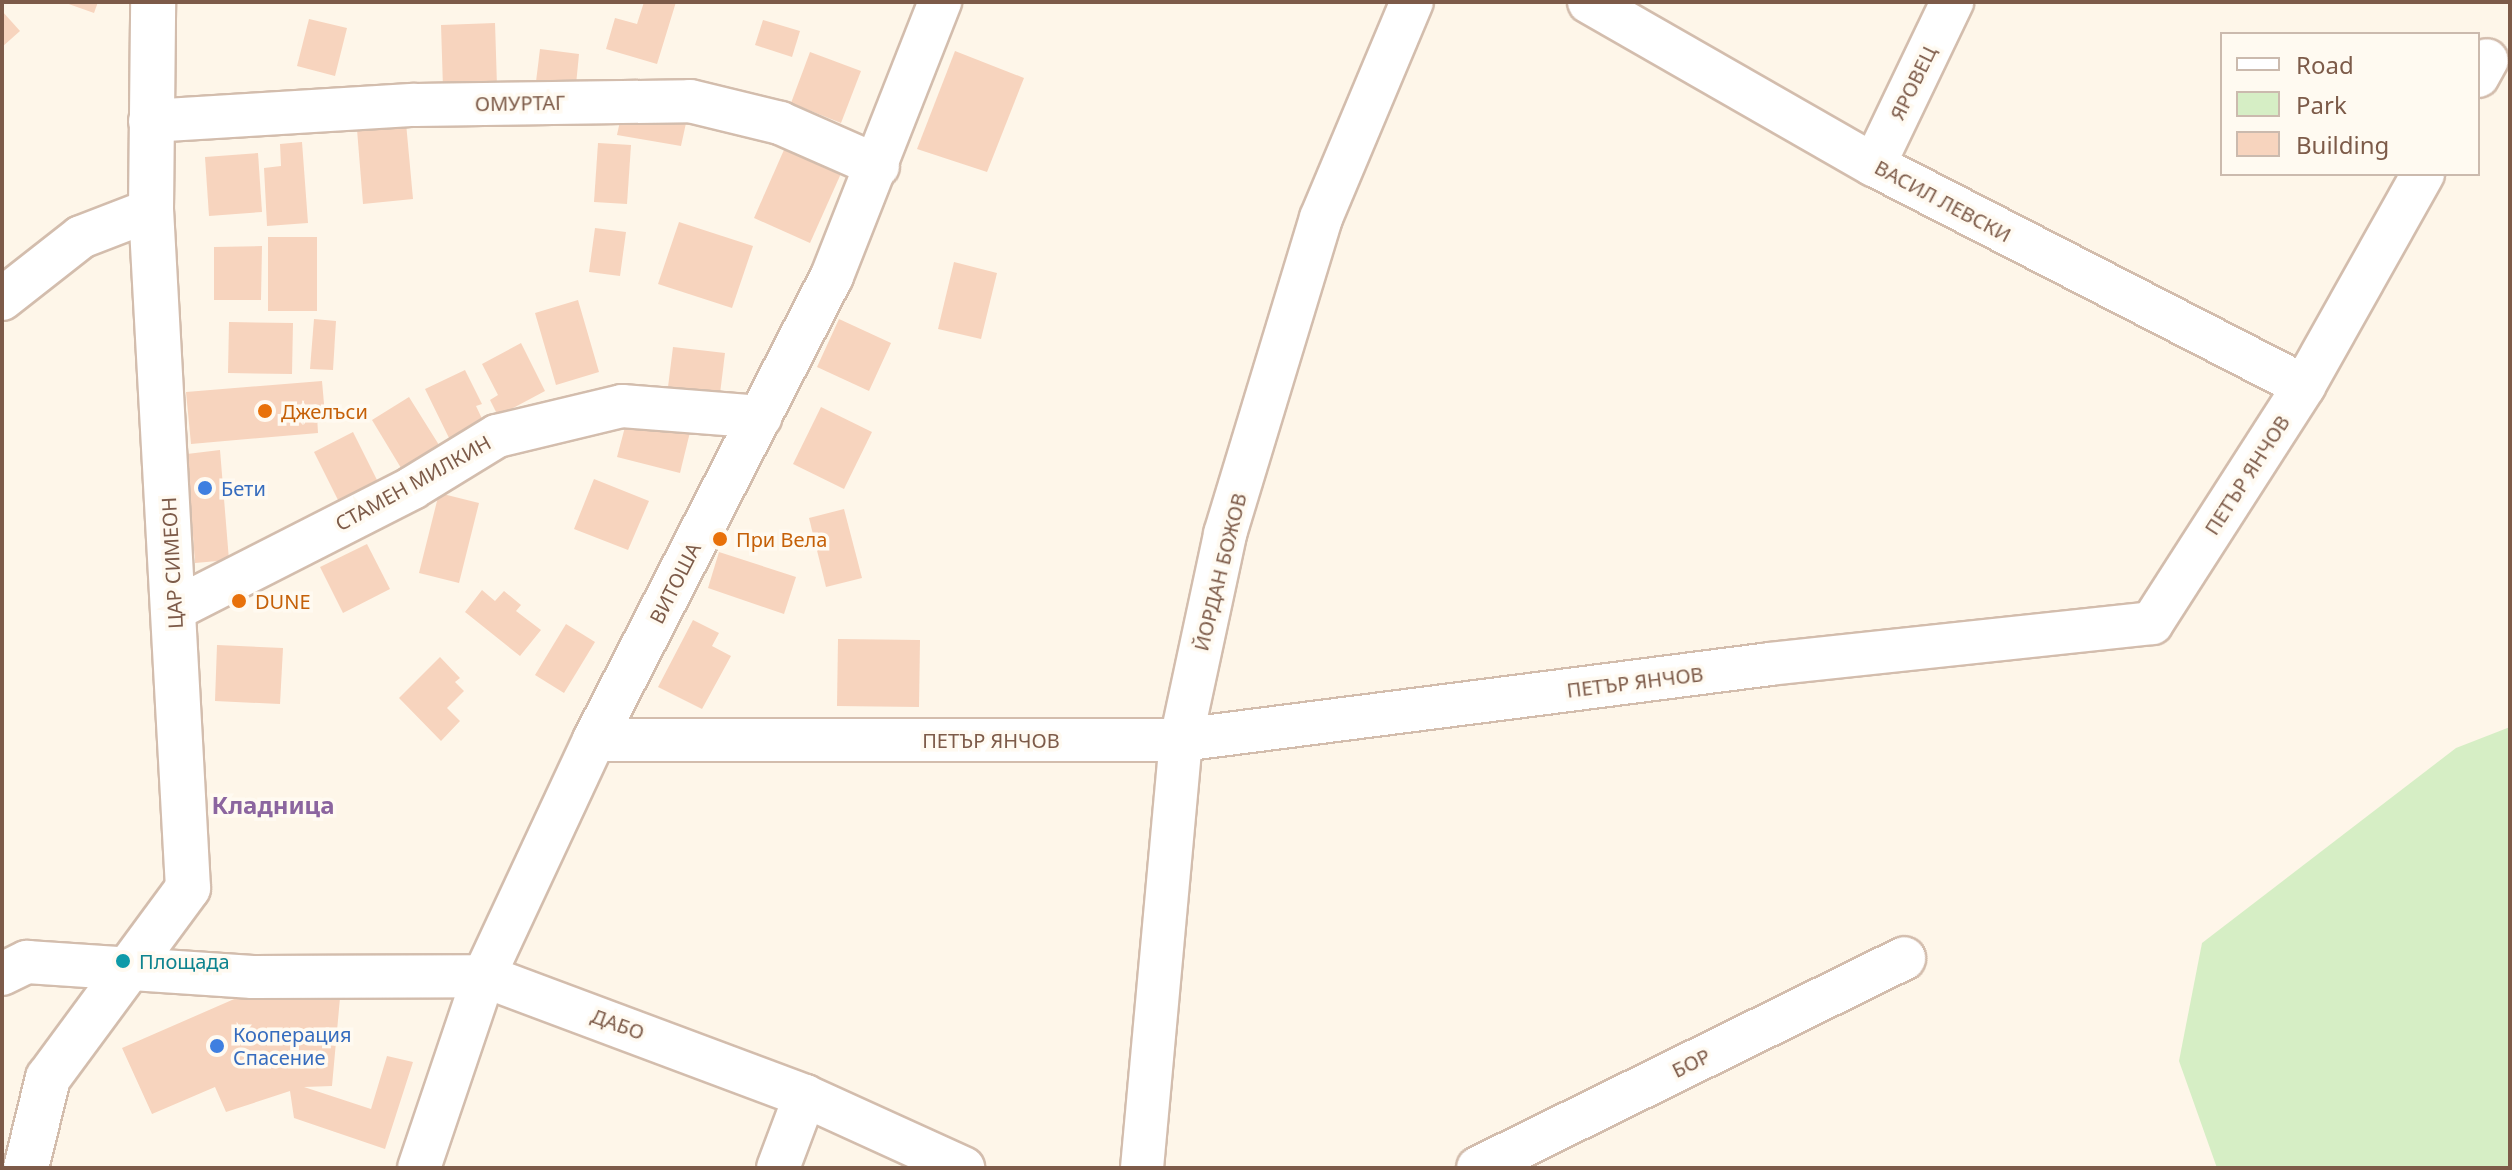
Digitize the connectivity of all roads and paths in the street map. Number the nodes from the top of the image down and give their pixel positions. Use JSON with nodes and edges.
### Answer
{"nodes":[{"id":1,"x":153,"y":2,"type":"edge"},
{"id":2,"x":940,"y":2,"type":"edge"},
{"id":3,"x":1412,"y":2,"type":"edge"},
{"id":4,"x":1589,"y":2,"type":"edge"},
{"id":5,"x":1952,"y":2,"type":"edge"},
{"id":6,"x":150,"y":121,"type":"junction"},
{"id":7,"x":1874,"y":165,"type":"junction"},
{"id":8,"x":878,"y":166,"type":"junction"},
{"id":9,"x":2422,"y":176,"type":"edge"},
{"id":10,"x":151,"y":210,"type":"junction"},
{"id":11,"x":2,"y":299,"type":"edge"},
{"id":12,"x":2304,"y":386,"type":"junction"},
{"id":13,"x":761,"y":417,"type":"junction"},
{"id":14,"x":175,"y":609,"type":"junction"},
{"id":15,"x":594,"y":740,"type":"junction"},
{"id":16,"x":1181,"y":740,"type":"junction"},
{"id":17,"x":1904,"y":958,"type":"dead end"},
{"id":18,"x":129,"y":969,"type":"junction"},
{"id":19,"x":2,"y":974,"type":"edge"},
{"id":20,"x":484,"y":976,"type":"junction"},
{"id":21,"x":805,"y":1096,"type":"junction"},
{"id":22,"x":26,"y":1168,"type":"edge"},
{"id":23,"x":419,"y":1168,"type":"edge"},
{"id":24,"x":778,"y":1168,"type":"edge"},
{"id":25,"x":963,"y":1168,"type":"edge"},
{"id":26,"x":1142,"y":1168,"type":"edge"},
{"id":27,"x":1478,"y":1168,"type":"edge"}],
"edges":[{"from":1,"to":6,"type":"street","name":"ЦАР СИМЕОН"},
{"from":2,"to":8,"type":"street","name":"ВИТОША"},
{"from":3,"to":16,"type":"street","name":"ЙОРДАН БОЖОВ"},
{"from":4,"to":7,"type":"street","name":"ВАСИЛ ЛЕВСКИ"},
{"from":5,"to":7,"type":"street","name":"ЯРОВЕЦ"},
{"from":6,"to":8,"type":"street","name":"ОМУРТАГ"},
{"from":6,"to":10,"type":"street","name":"ЦАР СИМЕОН"},
{"from":7,"to":12,"type":"street","name":"ВАСИЛ ЛЕВСКИ"},
{"from":8,"to":13,"type":"street","name":"ВИТОША"},
{"from":9,"to":12,"type":"street","name":"ПЕТЪР ЯНЧОВ"},
{"from":10,"to":11,"type":"street"},
{"from":10,"to":14,"type":"street","name":"ЦАР СИМЕОН"},
{"from":12,"to":16,"type":"street","name":"ПЕТЪР ЯНЧОВ"},
{"from":13,"to":14,"type":"street","name":"СТАМЕН МИЛКИН"},
{"from":13,"to":15,"type":"street","name":"ВИТОША"},
{"from":14,"to":18,"type":"street","name":"ЦАР СИМЕОН"},
{"from":15,"to":16,"type":"street","name":"ПЕТЪР ЯНЧОВ"},
{"from":15,"to":20,"type":"street","name":"ВИТОША"},
{"from":16,"to":26,"type":"street","name":"ЙОРДАН БОЖОВ"},
{"from":17,"to":27,"type":"street","name":"БОР"},
{"from":18,"to":19,"type":"street","name":"ДАБО"},
{"from":18,"to":20,"type":"street","name":"ДАБО"},
{"from":18,"to":22,"type":"street","name":"ЦАР СИМЕОН"},
{"from":20,"to":21,"type":"street","name":"ДАБО"},
{"from":20,"to":23,"type":"street","name":"ВИТОША"},
{"from":21,"to":24,"type":"street"},
{"from":21,"to":25,"type":"street","name":"ДАБО"}]}
